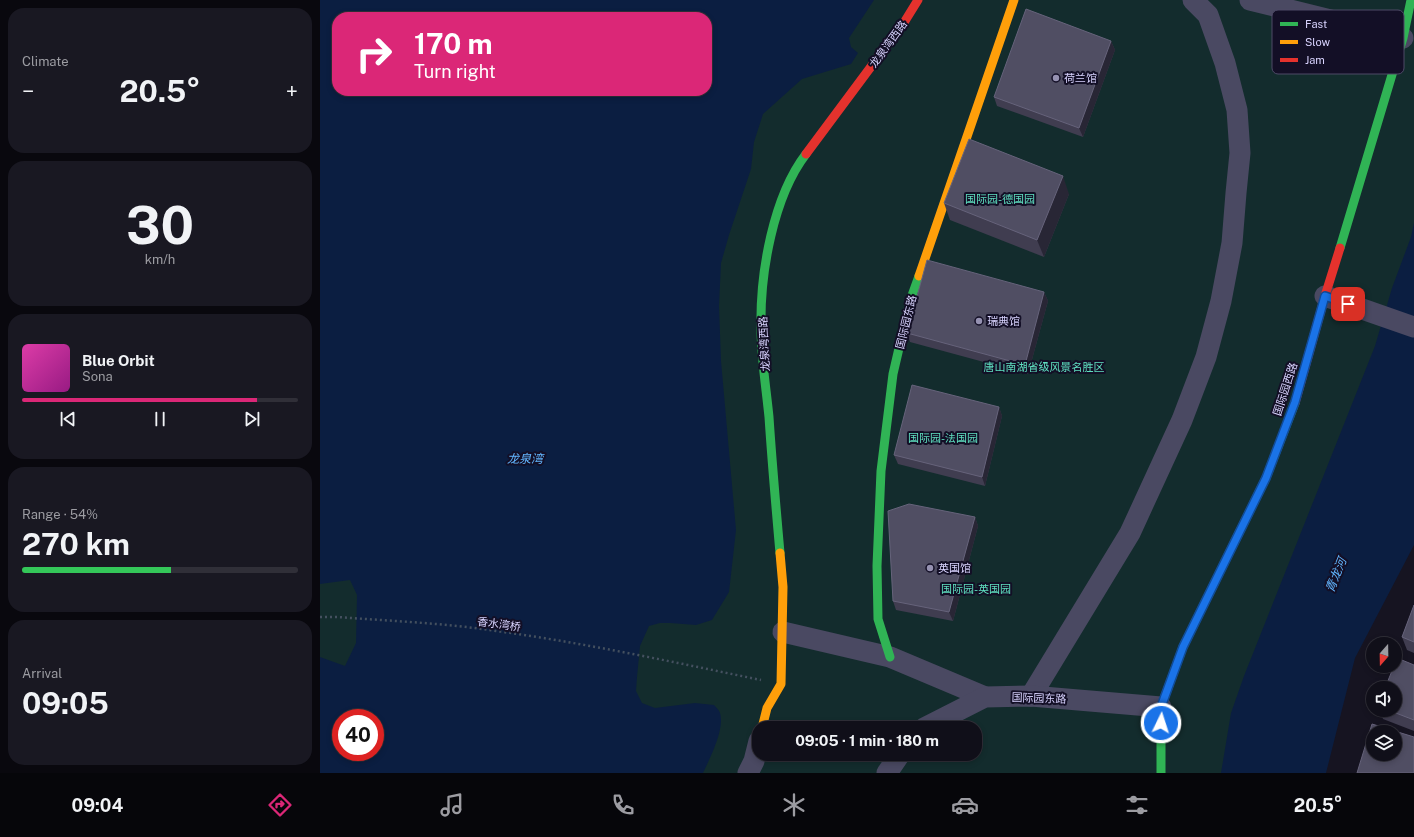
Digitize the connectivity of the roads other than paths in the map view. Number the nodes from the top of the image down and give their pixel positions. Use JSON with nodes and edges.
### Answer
{"nodes":[{"id":1,"x":918,"y":0,"type":"edge"},
{"id":2,"x":1014,"y":0,"type":"edge"},
{"id":3,"x":1193,"y":0,"type":"edge"},
{"id":4,"x":1250,"y":0,"type":"edge"},
{"id":5,"x":1411,"y":0,"type":"edge"},
{"id":6,"x":1290,"y":10,"type":"edge"},
{"id":7,"x":1404,"y":33,"type":"edge"},
{"id":8,"x":1392,"y":74,"type":"edge"},
{"id":9,"x":1325,"y":296,"type":"junction"},
{"id":10,"x":1414,"y":326,"type":"edge"},
{"id":11,"x":783,"y":632,"type":"junction"},
{"id":12,"x":890,"y":657,"type":"junction"},
{"id":13,"x":1031,"y":696,"type":"junction"},
{"id":14,"x":985,"y":697,"type":"junction"},
{"id":15,"x":1161,"y":707,"type":"junction"},
{"id":16,"x":764,"y":721,"type":"edge"},
{"id":17,"x":938,"y":721,"type":"edge"},
{"id":18,"x":754,"y":761,"type":"edge"},
{"id":19,"x":895,"y":761,"type":"edge"},
{"id":20,"x":748,"y":773,"type":"edge"},
{"id":21,"x":887,"y":773,"type":"edge"},
{"id":22,"x":1161,"y":773,"type":"edge"}],
"edges":[{"from":1,"to":11,"type":"street","name":"龙泉湾西路"},
{"from":2,"to":12,"type":"street","name":"国际园东路"},
{"from":3,"to":13,"type":"street"},
{"from":4,"to":6,"type":"street"},
{"from":5,"to":7,"type":"street","name":"国际园西路"},
{"from":8,"to":9,"type":"street","name":"国际园西路"},
{"from":9,"to":10,"type":"street"},
{"from":9,"to":15,"type":"street","name":"国际园西路"},
{"from":11,"to":12,"type":"street"},
{"from":11,"to":16,"type":"street","name":"龙泉湾西路"},
{"from":12,"to":14,"type":"street"},
{"from":13,"to":14,"type":"street","name":"国际园东路"},
{"from":13,"to":15,"type":"street","name":"国际园东路"},
{"from":14,"to":17,"type":"street","name":"国际园东路"},
{"from":15,"to":22,"type":"street","name":"国际园西路"},
{"from":18,"to":20,"type":"street"},
{"from":19,"to":21,"type":"street"}]}
